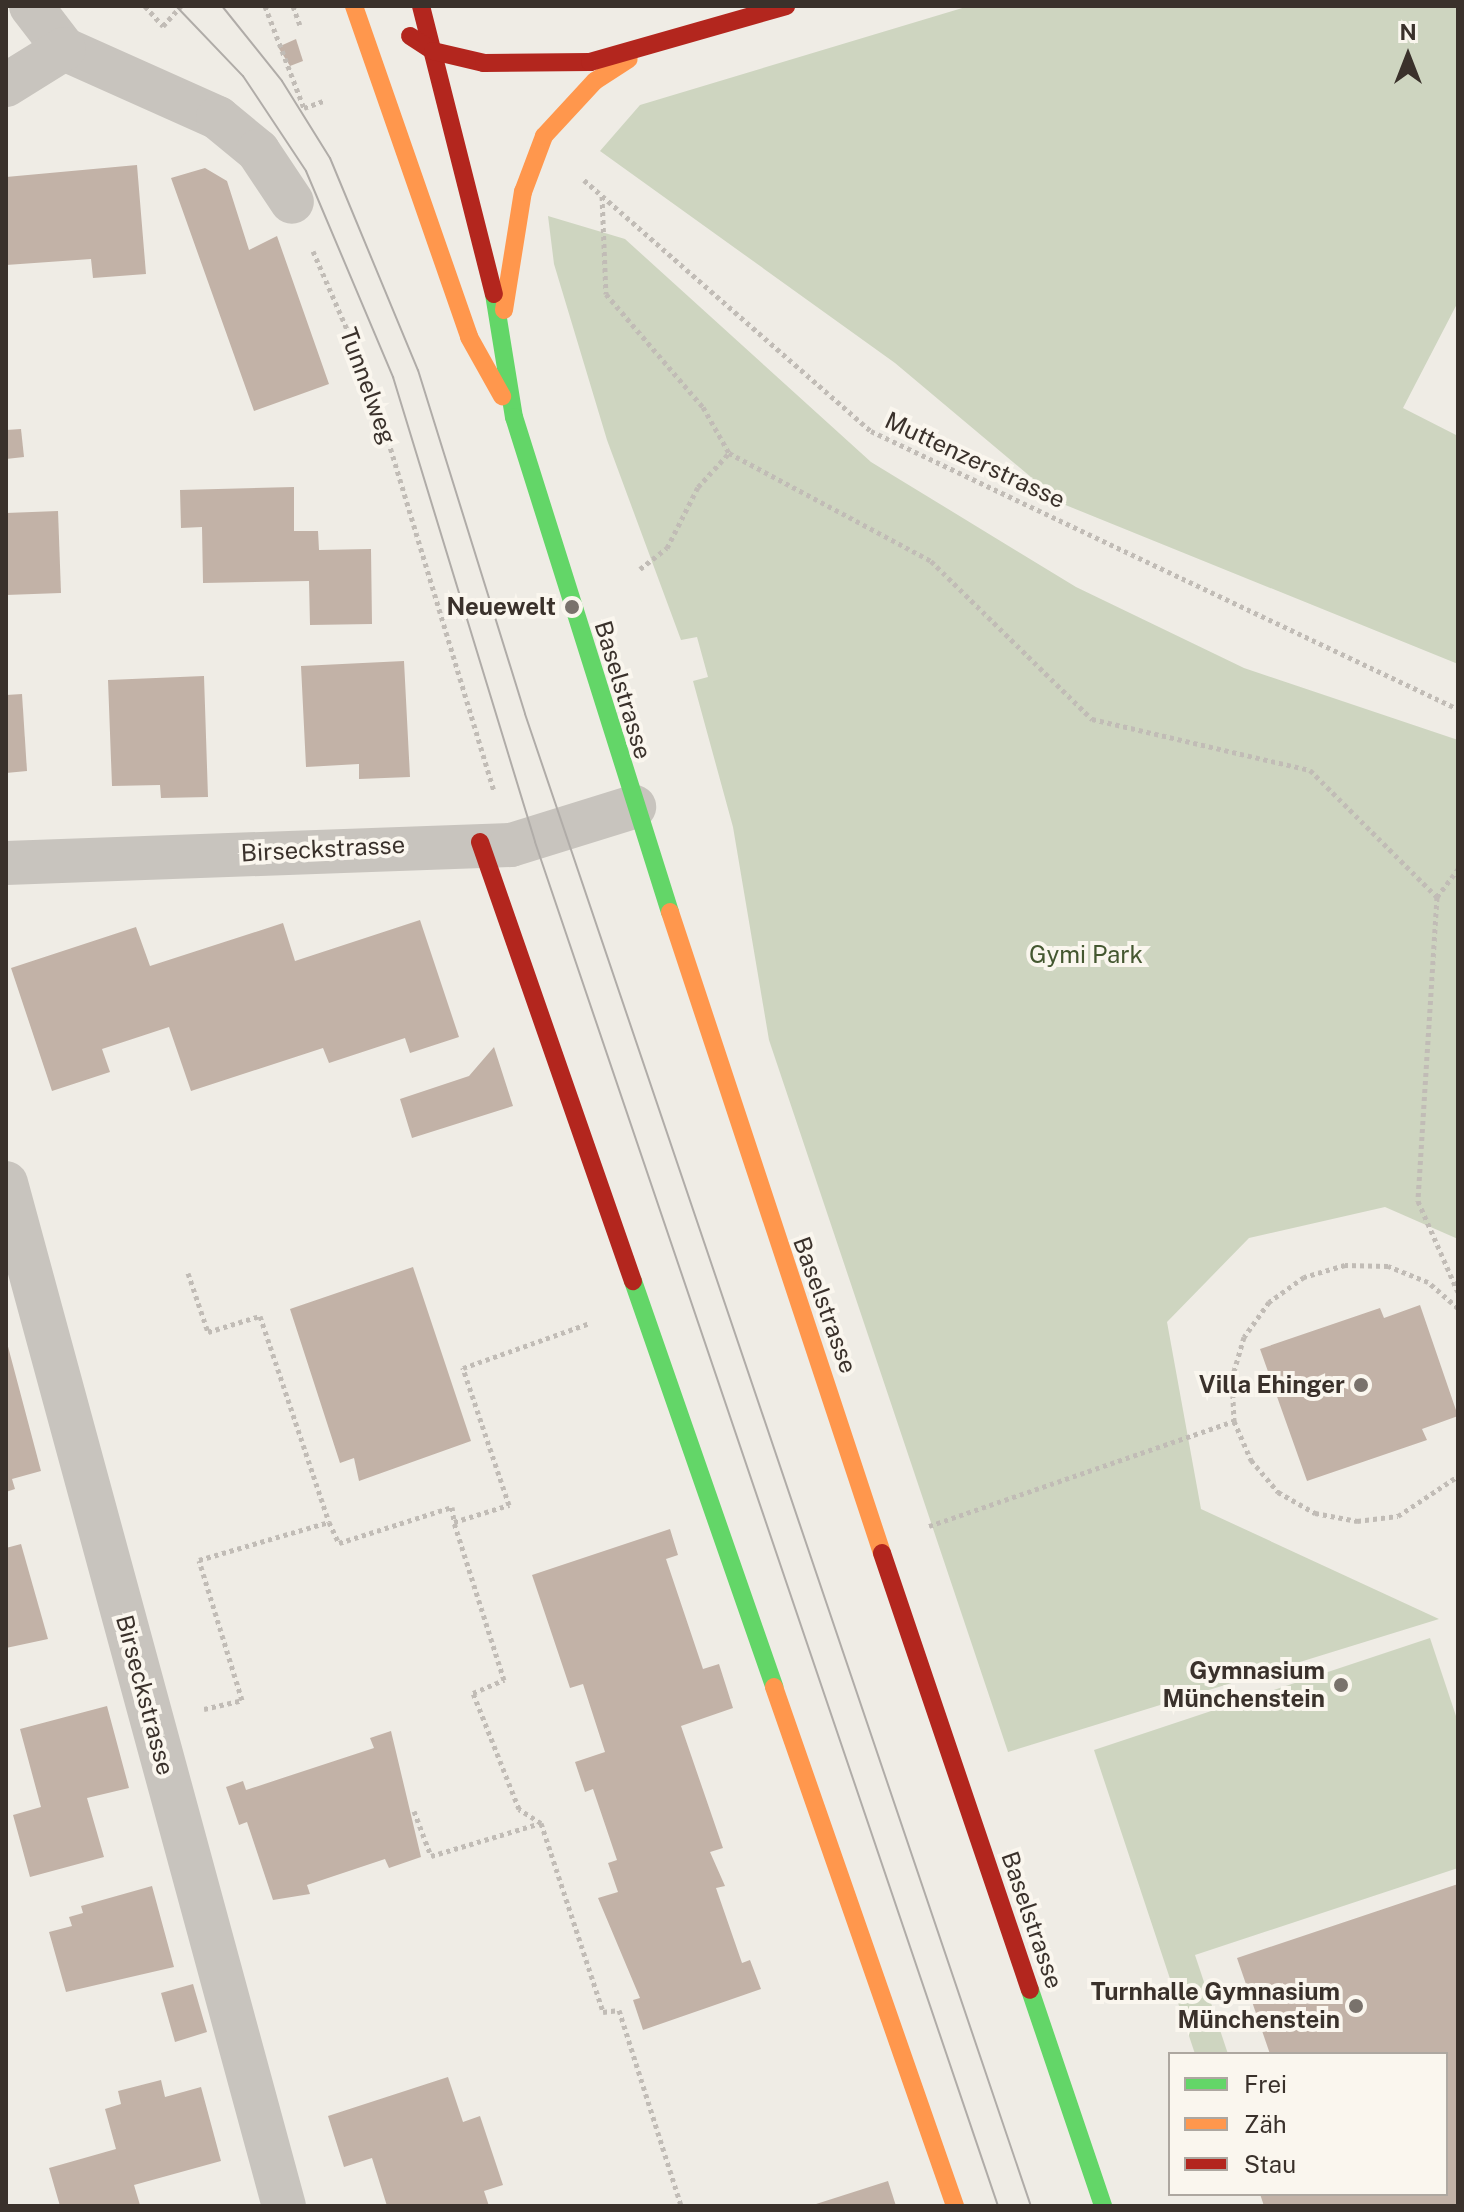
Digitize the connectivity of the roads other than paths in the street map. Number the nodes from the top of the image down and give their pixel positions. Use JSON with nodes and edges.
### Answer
{"nodes":[{"id":1,"x":31,"y":6,"type":"edge"},
{"id":2,"x":354,"y":6,"type":"edge"},
{"id":3,"x":421,"y":6,"type":"edge"},
{"id":4,"x":786,"y":6,"type":"edge"},
{"id":5,"x":393,"y":23,"type":"dead end"},
{"id":6,"x":64,"y":49,"type":"junction"},
{"id":7,"x":433,"y":51,"type":"junction"},
{"id":8,"x":641,"y":51,"type":"junction"},
{"id":9,"x":6,"y":85,"type":"edge"},
{"id":10,"x":292,"y":202,"type":"road end"},
{"id":11,"x":502,"y":326,"type":"junction"},
{"id":12,"x":514,"y":417,"type":"junction"},
{"id":13,"x":634,"y":807,"type":"junction"},
{"id":14,"x":495,"y":843,"type":"junction"},
{"id":15,"x":6,"y":863,"type":"edge"},
{"id":16,"x":6,"y":1183,"type":"edge"},
{"id":17,"x":284,"y":2206,"type":"edge"},
{"id":18,"x":955,"y":2206,"type":"edge"},
{"id":19,"x":1103,"y":2206,"type":"edge"}],
"edges":[{"from":1,"to":6,"type":"street"},
{"from":2,"to":12,"type":"main road","name":"Baselstrasse"},
{"from":3,"to":7,"type":"main road","name":"Baselstrasse"},
{"from":4,"to":8,"type":"main road"},
{"from":5,"to":7,"type":"main road"},
{"from":6,"to":9,"type":"street"},
{"from":6,"to":10,"type":"street"},
{"from":7,"to":8,"type":"main road"},
{"from":7,"to":11,"type":"main road","name":"Baselstrasse"},
{"from":8,"to":11,"type":"main road"},
{"from":11,"to":12,"type":"main road","name":"Baselstrasse"},
{"from":12,"to":13,"type":"main road","name":"Baselstrasse"},
{"from":13,"to":14,"type":"street","name":"Birseckstrasse"},
{"from":13,"to":19,"type":"main road","name":"Baselstrasse"},
{"from":14,"to":15,"type":"street","name":"Birseckstrasse"},
{"from":14,"to":18,"type":"main road"},
{"from":16,"to":17,"type":"street","name":"Birseckstrasse"}]}
